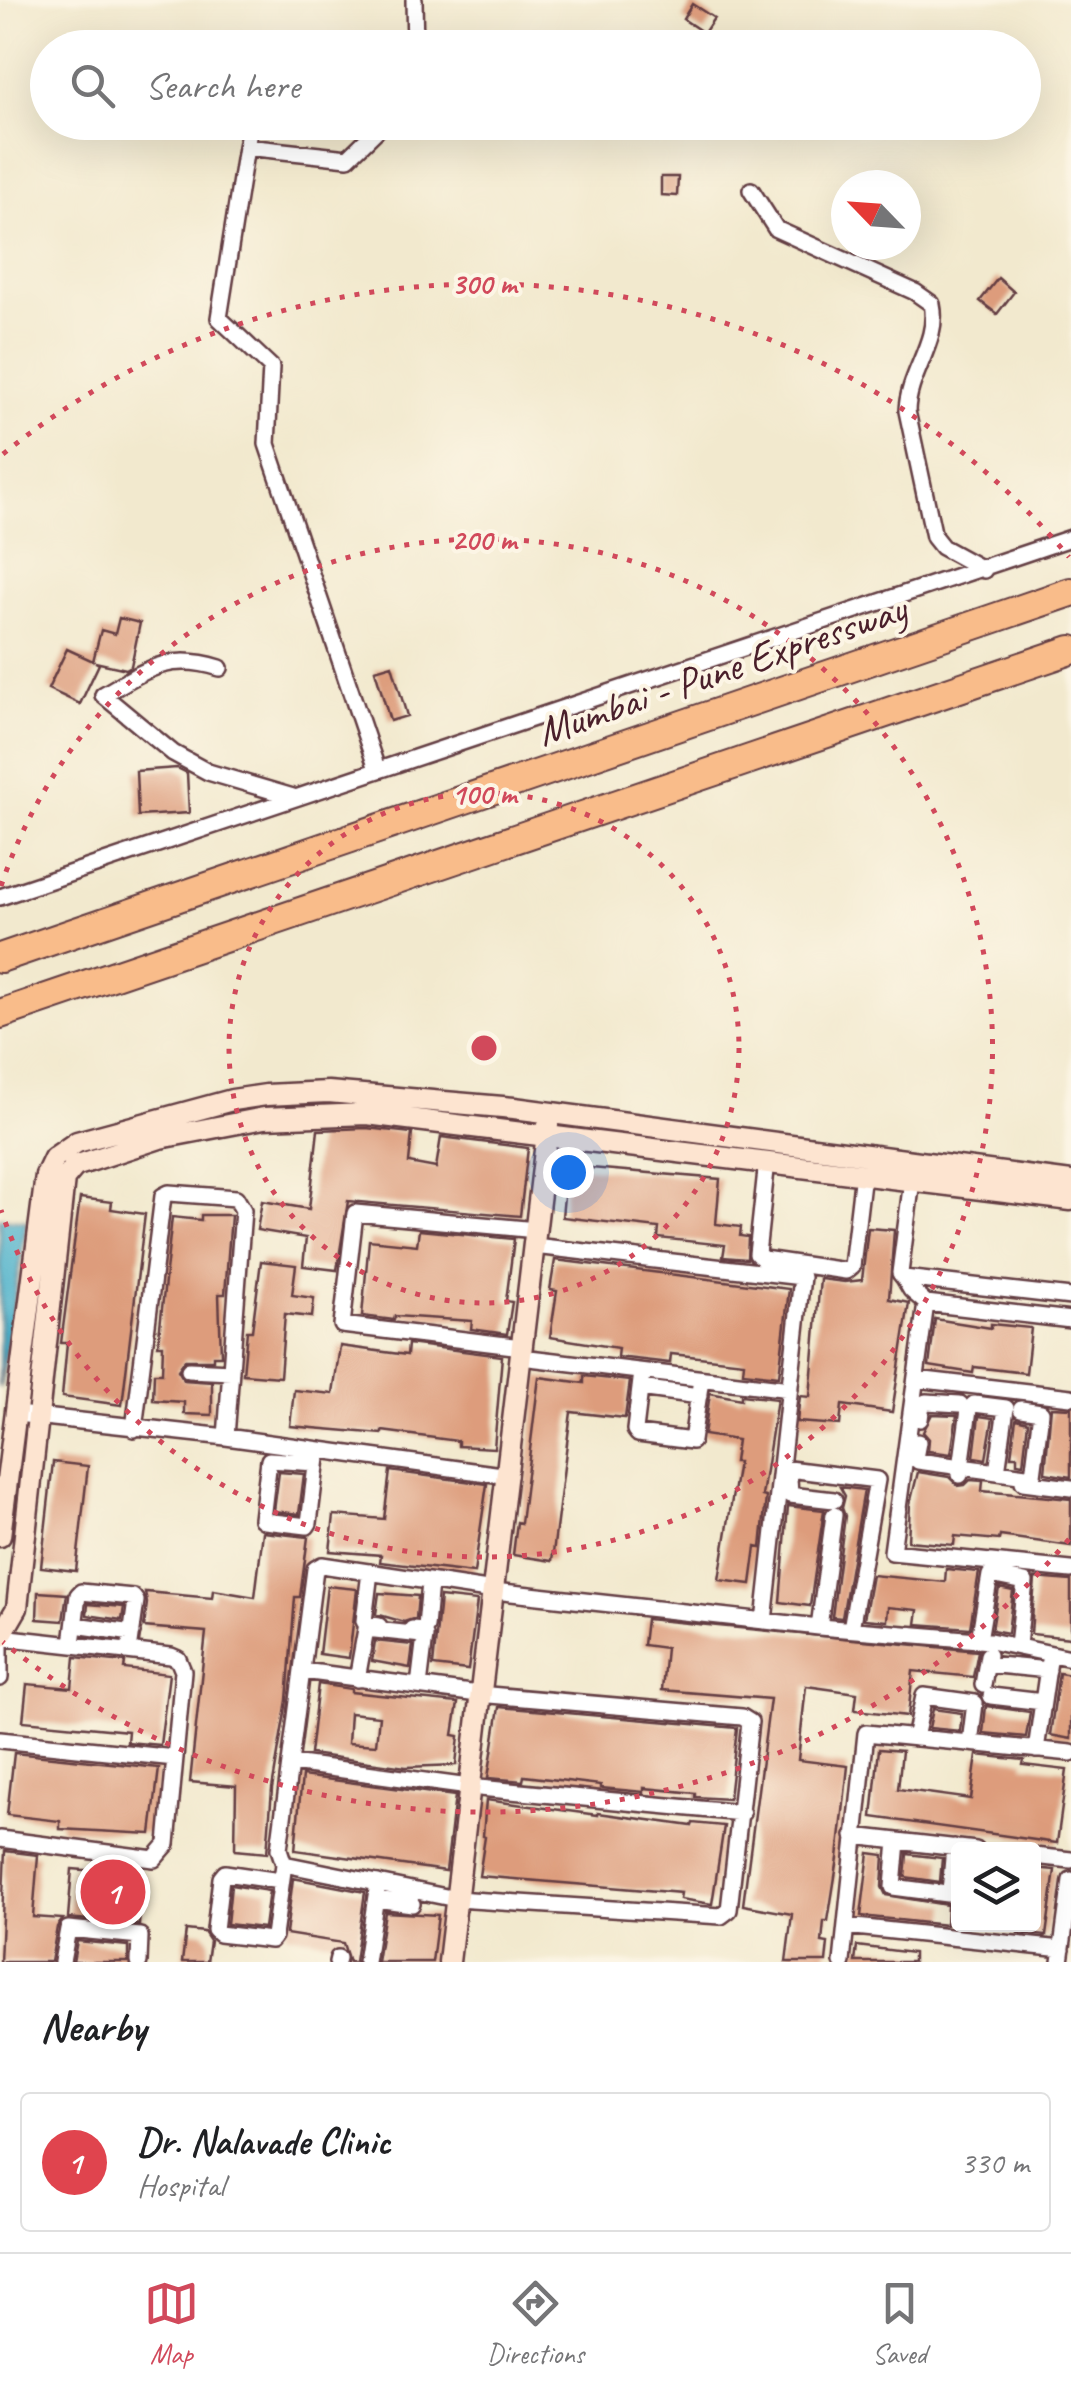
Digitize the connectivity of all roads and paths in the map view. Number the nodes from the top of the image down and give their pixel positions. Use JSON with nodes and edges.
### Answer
{"nodes":[{"id":1,"x":414,"y":0,"type":"edge"},
{"id":2,"x":415,"y":30,"type":"edge"},
{"id":3,"x":248,"y":140,"type":"edge"},
{"id":4,"x":366,"y":140,"type":"edge"},
{"id":5,"x":246,"y":147,"type":"junction"},
{"id":6,"x":751,"y":190,"type":"dead end"},
{"id":7,"x":1071,"y":538,"type":"edge"},
{"id":8,"x":984,"y":570,"type":"junction"},
{"id":9,"x":1071,"y":592,"type":"edge"},
{"id":10,"x":1071,"y":650,"type":"edge"},
{"id":11,"x":220,"y":668,"type":"dead end"},
{"id":12,"x":377,"y":769,"type":"junction"},
{"id":13,"x":294,"y":797,"type":"junction"},
{"id":14,"x":0,"y":897,"type":"edge"},
{"id":15,"x":0,"y":958,"type":"edge"},
{"id":16,"x":0,"y":1014,"type":"edge"},
{"id":17,"x":549,"y":1113,"type":"junction"},
{"id":18,"x":547,"y":1135,"type":"junction"},
{"id":19,"x":767,"y":1161,"type":"junction"},
{"id":20,"x":864,"y":1173,"type":"junction"},
{"id":21,"x":912,"y":1180,"type":"junction"},
{"id":22,"x":1071,"y":1182,"type":"edge"},
{"id":23,"x":1071,"y":1200,"type":"edge"},
{"id":24,"x":535,"y":1238,"type":"junction"},
{"id":25,"x":904,"y":1278,"type":"junction"},
{"id":26,"x":1071,"y":1297,"type":"edge"},
{"id":27,"x":926,"y":1304,"type":"junction"},
{"id":28,"x":1071,"y":1320,"type":"edge"},
{"id":29,"x":521,"y":1352,"type":"junction"},
{"id":30,"x":189,"y":1370,"type":"dead end"},
{"id":31,"x":230,"y":1372,"type":"junction"},
{"id":32,"x":916,"y":1379,"type":"junction"},
{"id":33,"x":641,"y":1380,"type":"junction"},
{"id":34,"x":943,"y":1382,"type":"junction"},
{"id":35,"x":700,"y":1387,"type":"junction"},
{"id":36,"x":790,"y":1389,"type":"junction"},
{"id":37,"x":1071,"y":1398,"type":"edge"},
{"id":38,"x":940,"y":1403,"type":"junction"},
{"id":39,"x":1011,"y":1403,"type":"junction"},
{"id":40,"x":960,"y":1404,"type":"dead end"},
{"id":41,"x":27,"y":1415,"type":"junction"},
{"id":42,"x":204,"y":1426,"type":"dead end"},
{"id":43,"x":134,"y":1429,"type":"junction"},
{"id":44,"x":914,"y":1431,"type":"junction"},
{"id":45,"x":184,"y":1433,"type":"junction"},
{"id":46,"x":226,"y":1437,"type":"junction"},
{"id":47,"x":317,"y":1456,"type":"junction"},
{"id":48,"x":786,"y":1468,"type":"junction"},
{"id":49,"x":904,"y":1468,"type":"junction"},
{"id":50,"x":960,"y":1471,"type":"junction"},
{"id":51,"x":998,"y":1472,"type":"junction"},
{"id":52,"x":509,"y":1476,"type":"junction"},
{"id":53,"x":1033,"y":1480,"type":"junction"},
{"id":54,"x":1071,"y":1488,"type":"edge"},
{"id":55,"x":0,"y":1536,"type":"edge"},
{"id":56,"x":830,"y":1549,"type":"junction"},
{"id":57,"x":862,"y":1554,"type":"junction"},
{"id":58,"x":1004,"y":1570,"type":"junction"},
{"id":59,"x":1071,"y":1570,"type":"edge"},
{"id":60,"x":370,"y":1572,"type":"junction"},
{"id":61,"x":430,"y":1582,"type":"junction"},
{"id":62,"x":494,"y":1591,"type":"junction"},
{"id":63,"x":820,"y":1620,"type":"junction"},
{"id":64,"x":764,"y":1622,"type":"junction"},
{"id":65,"x":852,"y":1623,"type":"junction"},
{"id":66,"x":74,"y":1625,"type":"junction"},
{"id":67,"x":101,"y":1629,"type":"junction"},
{"id":68,"x":132,"y":1633,"type":"junction"},
{"id":69,"x":0,"y":1636,"type":"edge"},
{"id":70,"x":983,"y":1638,"type":"junction"},
{"id":71,"x":1018,"y":1642,"type":"junction"},
{"id":72,"x":72,"y":1644,"type":"junction"},
{"id":73,"x":98,"y":1647,"type":"junction"},
{"id":74,"x":129,"y":1651,"type":"junction"},
{"id":75,"x":1071,"y":1658,"type":"edge"},
{"id":76,"x":1049,"y":1662,"type":"junction"},
{"id":77,"x":987,"y":1664,"type":"junction"},
{"id":78,"x":303,"y":1671,"type":"junction"},
{"id":79,"x":0,"y":1678,"type":"edge"},
{"id":80,"x":358,"y":1678,"type":"junction"},
{"id":81,"x":419,"y":1686,"type":"junction"},
{"id":82,"x":478,"y":1694,"type":"junction"},
{"id":83,"x":1043,"y":1702,"type":"junction"},
{"id":84,"x":981,"y":1714,"type":"dead end"},
{"id":85,"x":916,"y":1733,"type":"junction"},
{"id":86,"x":974,"y":1739,"type":"junction"},
{"id":87,"x":0,"y":1740,"type":"edge"},
{"id":88,"x":1037,"y":1745,"type":"junction"},
{"id":89,"x":1071,"y":1753,"type":"edge"},
{"id":90,"x":175,"y":1758,"type":"junction"},
{"id":91,"x":292,"y":1763,"type":"junction"},
{"id":92,"x":470,"y":1787,"type":"junction"},
{"id":93,"x":742,"y":1813,"type":"junction"},
{"id":94,"x":854,"y":1836,"type":"junction"},
{"id":95,"x":0,"y":1839,"type":"edge"},
{"id":96,"x":897,"y":1841,"type":"junction"},
{"id":97,"x":951,"y":1847,"type":"edge"},
{"id":98,"x":1041,"y":1857,"type":"edge"},
{"id":99,"x":1071,"y":1860,"type":"edge"},
{"id":100,"x":282,"y":1872,"type":"junction"},
{"id":101,"x":1071,"y":1880,"type":"edge"},
{"id":102,"x":951,"y":1881,"type":"edge"},
{"id":103,"x":377,"y":1891,"type":"junction"},
{"id":104,"x":456,"y":1899,"type":"junction"},
{"id":105,"x":412,"y":1904,"type":"dead end"},
{"id":106,"x":846,"y":1926,"type":"junction"},
{"id":107,"x":1061,"y":1955,"type":"edge"},
{"id":108,"x":62,"y":1962,"type":"edge"},
{"id":109,"x":139,"y":1962,"type":"edge"},
{"id":110,"x":366,"y":1962,"type":"edge"},
{"id":111,"x":449,"y":1962,"type":"edge"},
{"id":112,"x":842,"y":1962,"type":"edge"}],
"edges":[{"from":1,"to":2,"type":"street"},
{"from":3,"to":5,"type":"street"},
{"from":4,"to":5,"type":"street"},
{"from":5,"to":12,"type":"street"},
{"from":6,"to":8,"type":"street"},
{"from":7,"to":8,"type":"street"},
{"from":8,"to":12,"type":"street"},
{"from":9,"to":15,"type":"highway","name":"Mumbai - Pune Expressway"},
{"from":10,"to":16,"type":"highway"},
{"from":11,"to":13,"type":"street"},
{"from":12,"to":13,"type":"street"},
{"from":13,"to":14,"type":"street"},
{"from":17,"to":18,"type":"main road"},
{"from":17,"to":22,"type":"main road"},
{"from":17,"to":41,"type":"main road"},
{"from":18,"to":19,"type":"main road"},
{"from":18,"to":24,"type":"main road"},
{"from":18,"to":41,"type":"main road"},
{"from":19,"to":20,"type":"main road"},
{"from":19,"to":20,"type":"street"},
{"from":20,"to":21,"type":"main road"},
{"from":21,"to":23,"type":"main road"},
{"from":21,"to":25,"type":"street"},
{"from":24,"to":29,"type":"main road"},
{"from":24,"to":29,"type":"street"},
{"from":24,"to":36,"type":"street"},
{"from":25,"to":26,"type":"street"},
{"from":25,"to":27,"type":"street"},
{"from":27,"to":28,"type":"street"},
{"from":27,"to":32,"type":"street"},
{"from":29,"to":33,"type":"street"},
{"from":29,"to":52,"type":"main road"},
{"from":30,"to":31,"type":"street"},
{"from":31,"to":43,"type":"street"},
{"from":31,"to":46,"type":"street"},
{"from":32,"to":34,"type":"street"},
{"from":32,"to":44,"type":"street"},
{"from":33,"to":35,"type":"street"},
{"from":33,"to":35,"type":"street"},
{"from":34,"to":38,"type":"street"},
{"from":34,"to":39,"type":"street"},
{"from":35,"to":36,"type":"street"},
{"from":36,"to":48,"type":"street"},
{"from":37,"to":39,"type":"street"},
{"from":38,"to":40,"type":"street"},
{"from":38,"to":44,"type":"street"},
{"from":39,"to":50,"type":"street"},
{"from":39,"to":51,"type":"street"},
{"from":39,"to":53,"type":"street"},
{"from":41,"to":43,"type":"street"},
{"from":41,"to":55,"type":"main road"},
{"from":41,"to":69,"type":"main road"},
{"from":42,"to":45,"type":"street"},
{"from":43,"to":45,"type":"street"},
{"from":44,"to":49,"type":"street"},
{"from":44,"to":50,"type":"street"},
{"from":45,"to":46,"type":"street"},
{"from":46,"to":47,"type":"street"},
{"from":47,"to":47,"type":"street"},
{"from":47,"to":52,"type":"street"},
{"from":48,"to":56,"type":"street"},
{"from":48,"to":57,"type":"street"},
{"from":48,"to":64,"type":"street"},
{"from":49,"to":50,"type":"street"},
{"from":49,"to":58,"type":"street"},
{"from":50,"to":51,"type":"street"},
{"from":50,"to":53,"type":"street"},
{"from":51,"to":53,"type":"street"},
{"from":52,"to":62,"type":"main road"},
{"from":53,"to":54,"type":"street"},
{"from":56,"to":57,"type":"street"},
{"from":56,"to":63,"type":"street"},
{"from":57,"to":65,"type":"street"},
{"from":58,"to":59,"type":"street"},
{"from":58,"to":70,"type":"street"},
{"from":58,"to":71,"type":"street"},
{"from":60,"to":61,"type":"street"},
{"from":60,"to":61,"type":"street"},
{"from":60,"to":78,"type":"street"},
{"from":61,"to":62,"type":"street"},
{"from":62,"to":64,"type":"street"},
{"from":62,"to":82,"type":"main road"},
{"from":63,"to":64,"type":"street"},
{"from":63,"to":65,"type":"street"},
{"from":65,"to":70,"type":"street"},
{"from":66,"to":67,"type":"street"},
{"from":66,"to":68,"type":"street"},
{"from":66,"to":72,"type":"street"},
{"from":67,"to":68,"type":"street"},
{"from":67,"to":73,"type":"street"},
{"from":68,"to":74,"type":"street"},
{"from":69,"to":72,"type":"street"},
{"from":69,"to":79,"type":"street"},
{"from":70,"to":71,"type":"street"},
{"from":70,"to":77,"type":"street"},
{"from":71,"to":76,"type":"street"},
{"from":72,"to":73,"type":"street"},
{"from":73,"to":74,"type":"street"},
{"from":74,"to":90,"type":"street"},
{"from":75,"to":76,"type":"street"},
{"from":76,"to":77,"type":"street"},
{"from":76,"to":83,"type":"street"},
{"from":77,"to":83,"type":"street"},
{"from":78,"to":80,"type":"street"},
{"from":78,"to":91,"type":"street"},
{"from":80,"to":81,"type":"street"},
{"from":80,"to":81,"type":"street"},
{"from":81,"to":82,"type":"street"},
{"from":82,"to":92,"type":"main road"},
{"from":82,"to":93,"type":"street"},
{"from":83,"to":88,"type":"street"},
{"from":84,"to":86,"type":"street"},
{"from":85,"to":86,"type":"street"},
{"from":85,"to":86,"type":"street"},
{"from":85,"to":94,"type":"street"},
{"from":86,"to":88,"type":"street"},
{"from":87,"to":90,"type":"street"},
{"from":88,"to":89,"type":"street"},
{"from":90,"to":95,"type":"street"},
{"from":91,"to":92,"type":"street"},
{"from":91,"to":100,"type":"street"},
{"from":92,"to":93,"type":"street"},
{"from":92,"to":104,"type":"main road"},
{"from":93,"to":104,"type":"street"},
{"from":94,"to":96,"type":"street"},
{"from":94,"to":106,"type":"street"},
{"from":96,"to":97,"type":"street"},
{"from":96,"to":102,"type":"street"},
{"from":98,"to":99,"type":"street"},
{"from":100,"to":100,"type":"street"},
{"from":100,"to":103,"type":"street"},
{"from":101,"to":107,"type":"street"},
{"from":103,"to":104,"type":"street"},
{"from":103,"to":105,"type":"street"},
{"from":103,"to":110,"type":"street"},
{"from":104,"to":111,"type":"main road"},
{"from":106,"to":107,"type":"street"},
{"from":106,"to":112,"type":"street"},
{"from":108,"to":109,"type":"street"}]}
